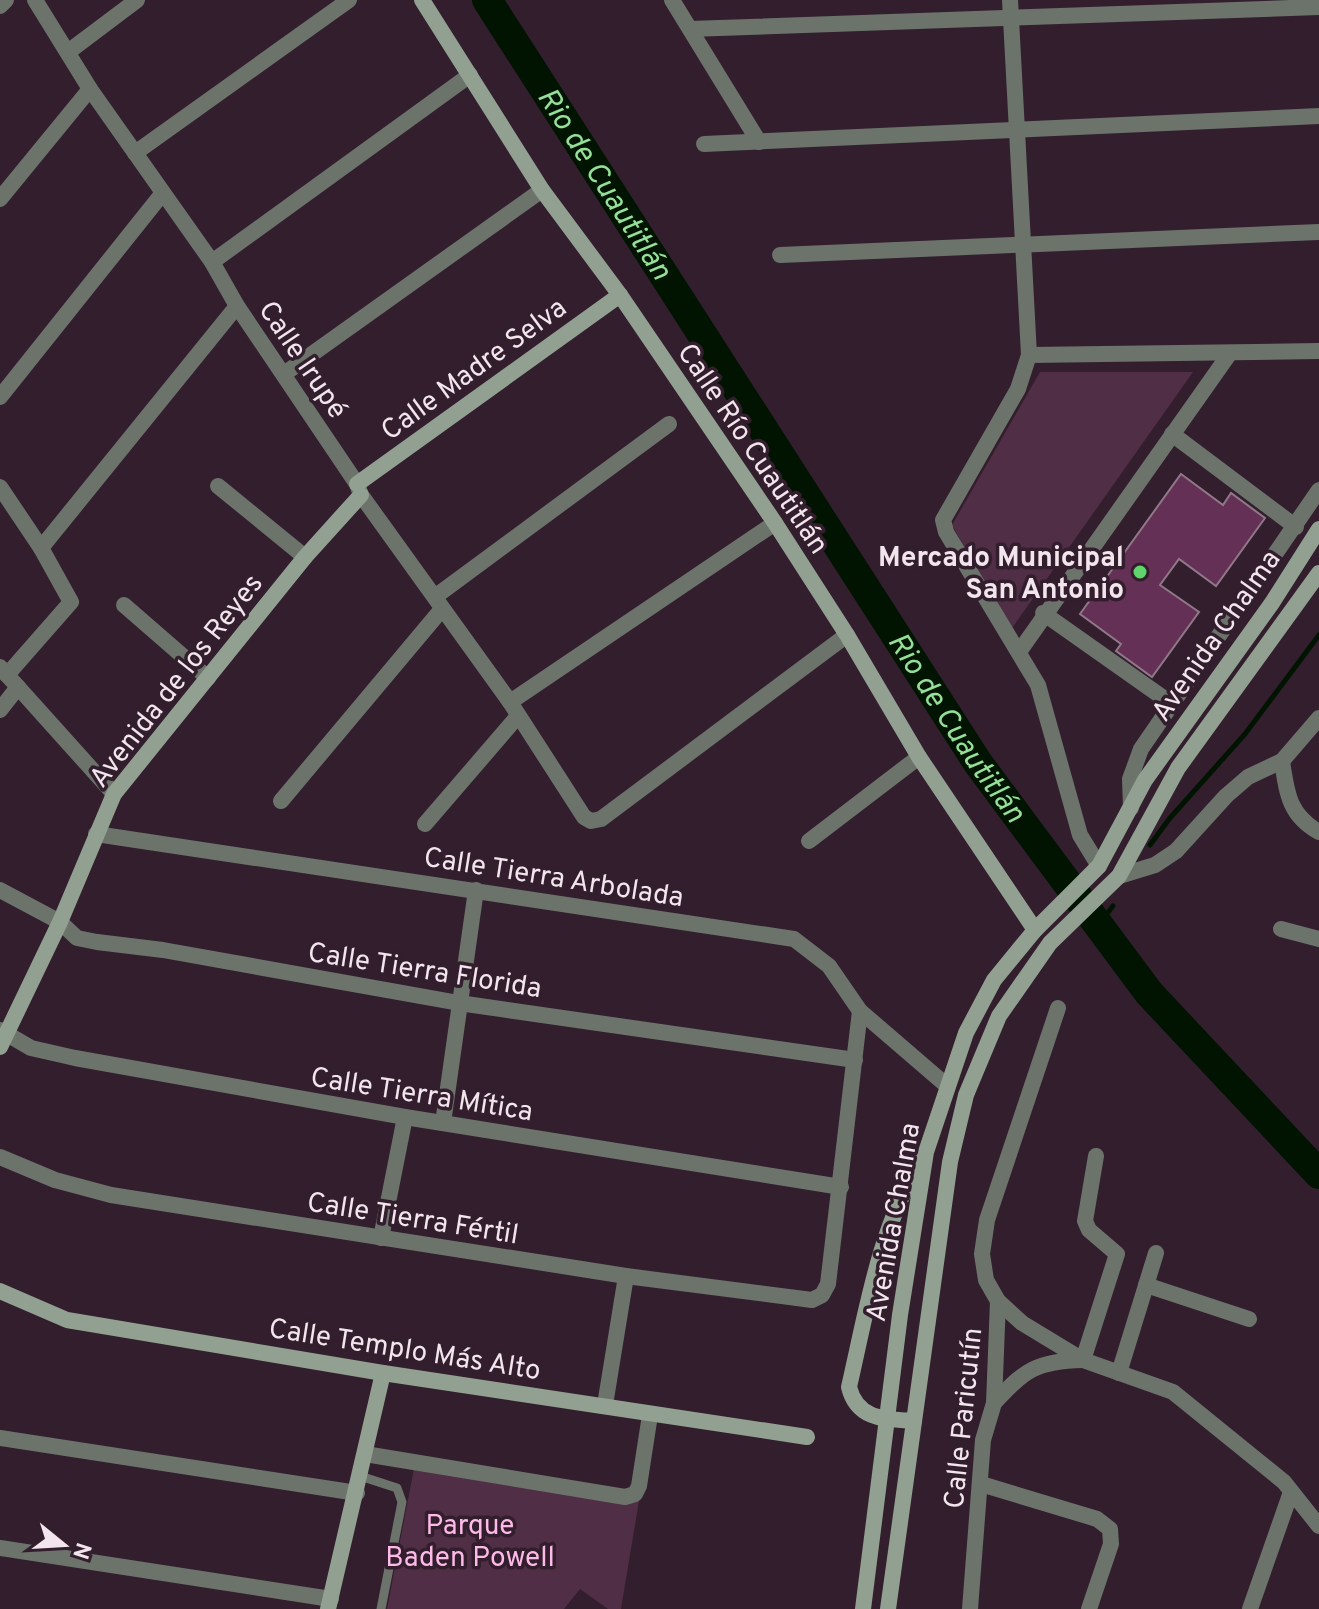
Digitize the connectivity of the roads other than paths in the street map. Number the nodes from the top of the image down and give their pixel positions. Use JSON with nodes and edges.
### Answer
{"nodes":[{"id":1,"x":6,"y":0,"type":"edge"},
{"id":2,"x":35,"y":0,"type":"edge"},
{"id":3,"x":137,"y":0,"type":"edge"},
{"id":4,"x":349,"y":0,"type":"edge"},
{"id":5,"x":422,"y":0,"type":"edge"},
{"id":6,"x":672,"y":0,"type":"edge"},
{"id":7,"x":0,"y":6,"type":"edge"},
{"id":8,"x":1319,"y":7,"type":"edge"},
{"id":9,"x":1010,"y":8,"type":"edge"},
{"id":10,"x":690,"y":29,"type":"junction"},
{"id":11,"x":68,"y":52,"type":"junction"},
{"id":12,"x":470,"y":75,"type":"junction"},
{"id":13,"x":90,"y":89,"type":"junction"},
{"id":14,"x":1319,"y":116,"type":"edge"},
{"id":15,"x":1018,"y":131,"type":"junction"},
{"id":16,"x":759,"y":142,"type":"junction"},
{"id":17,"x":704,"y":144,"type":"dead end"},
{"id":18,"x":135,"y":153,"type":"junction"},
{"id":19,"x":542,"y":190,"type":"junction"},
{"id":20,"x":162,"y":194,"type":"junction"},
{"id":21,"x":0,"y":199,"type":"edge"},
{"id":22,"x":1319,"y":232,"type":"edge"},
{"id":23,"x":1021,"y":244,"type":"junction"},
{"id":24,"x":780,"y":255,"type":"dead end"},
{"id":25,"x":212,"y":262,"type":"junction"},
{"id":26,"x":620,"y":295,"type":"junction"},
{"id":27,"x":237,"y":306,"type":"junction"},
{"id":28,"x":1319,"y":351,"type":"edge"},
{"id":29,"x":1230,"y":353,"type":"junction"},
{"id":30,"x":1029,"y":355,"type":"junction"},
{"id":31,"x":284,"y":374,"type":"junction"},
{"id":32,"x":0,"y":397,"type":"edge"},
{"id":33,"x":669,"y":424,"type":"dead end"},
{"id":34,"x":1172,"y":434,"type":"junction"},
{"id":35,"x":218,"y":486,"type":"dead end"},
{"id":36,"x":0,"y":487,"type":"edge"},
{"id":37,"x":359,"y":489,"type":"junction"},
{"id":38,"x":1319,"y":490,"type":"edge"},
{"id":39,"x":775,"y":523,"type":"junction"},
{"id":40,"x":1296,"y":527,"type":"junction"},
{"id":41,"x":1319,"y":529,"type":"edge"},
{"id":42,"x":41,"y":548,"type":"junction"},
{"id":43,"x":305,"y":557,"type":"junction"},
{"id":44,"x":1319,"y":573,"type":"edge"},
{"id":45,"x":439,"y":603,"type":"junction"},
{"id":46,"x":124,"y":605,"type":"dead end"},
{"id":47,"x":1043,"y":613,"type":"junction"},
{"id":48,"x":847,"y":635,"type":"junction"},
{"id":49,"x":1019,"y":652,"type":"junction"},
{"id":50,"x":8,"y":677,"type":"edge"},
{"id":51,"x":208,"y":678,"type":"junction"},
{"id":52,"x":1172,"y":704,"type":"junction"},
{"id":53,"x":514,"y":709,"type":"junction"},
{"id":54,"x":0,"y":710,"type":"edge"},
{"id":55,"x":1319,"y":718,"type":"edge"},
{"id":56,"x":919,"y":757,"type":"junction"},
{"id":57,"x":1282,"y":761,"type":"junction"},
{"id":58,"x":114,"y":794,"type":"junction"},
{"id":59,"x":281,"y":801,"type":"dead end"},
{"id":60,"x":1131,"y":808,"type":"junction"},
{"id":61,"x":425,"y":824,"type":"dead end"},
{"id":62,"x":1319,"y":832,"type":"edge"},
{"id":63,"x":96,"y":834,"type":"junction"},
{"id":64,"x":809,"y":841,"type":"dead end"},
{"id":65,"x":1099,"y":866,"type":"junction"},
{"id":66,"x":1126,"y":874,"type":"junction"},
{"id":67,"x":0,"y":890,"type":"edge"},
{"id":68,"x":476,"y":890,"type":"junction"},
{"id":69,"x":60,"y":922,"type":"junction"},
{"id":70,"x":1281,"y":929,"type":"dead end"},
{"id":71,"x":1035,"y":930,"type":"junction"},
{"id":72,"x":1319,"y":939,"type":"edge"},
{"id":73,"x":459,"y":1003,"type":"junction"},
{"id":74,"x":1058,"y":1008,"type":"dead end"},
{"id":75,"x":860,"y":1011,"type":"junction"},
{"id":76,"x":2,"y":1036,"type":"edge"},
{"id":77,"x":855,"y":1060,"type":"junction"},
{"id":78,"x":946,"y":1085,"type":"junction"},
{"id":79,"x":405,"y":1117,"type":"junction"},
{"id":80,"x":443,"y":1123,"type":"junction"},
{"id":81,"x":926,"y":1152,"type":"junction"},
{"id":82,"x":1096,"y":1156,"type":"dead end"},
{"id":83,"x":0,"y":1157,"type":"edge"},
{"id":84,"x":841,"y":1187,"type":"junction"},
{"id":85,"x":381,"y":1238,"type":"junction"},
{"id":86,"x":1156,"y":1253,"type":"dead end"},
{"id":87,"x":626,"y":1276,"type":"junction"},
{"id":88,"x":1146,"y":1285,"type":"junction"},
{"id":89,"x":0,"y":1291,"type":"edge"},
{"id":90,"x":998,"y":1301,"type":"junction"},
{"id":91,"x":1249,"y":1319,"type":"dead end"},
{"id":92,"x":1083,"y":1360,"type":"junction"},
{"id":93,"x":383,"y":1373,"type":"junction"},
{"id":94,"x":1119,"y":1373,"type":"junction"},
{"id":95,"x":994,"y":1403,"type":"junction"},
{"id":96,"x":605,"y":1405,"type":"junction"},
{"id":97,"x":650,"y":1415,"type":"junction"},
{"id":98,"x":887,"y":1419,"type":"junction"},
{"id":99,"x":914,"y":1421,"type":"junction"},
{"id":100,"x":807,"y":1437,"type":"dead end"},
{"id":101,"x":0,"y":1438,"type":"edge"},
{"id":102,"x":365,"y":1454,"type":"junction"},
{"id":103,"x":981,"y":1484,"type":"junction"},
{"id":104,"x":358,"y":1485,"type":"junction"},
{"id":105,"x":1291,"y":1492,"type":"junction"},
{"id":106,"x":1319,"y":1526,"type":"edge"},
{"id":107,"x":0,"y":1548,"type":"edge"},
{"id":108,"x":330,"y":1604,"type":"edge"},
{"id":109,"x":381,"y":1609,"type":"edge"},
{"id":110,"x":863,"y":1609,"type":"edge"},
{"id":111,"x":888,"y":1609,"type":"edge"},
{"id":112,"x":970,"y":1609,"type":"edge"},
{"id":113,"x":1089,"y":1609,"type":"edge"},
{"id":114,"x":1250,"y":1609,"type":"edge"}],
"edges":[{"from":1,"to":7,"type":"street"},
{"from":2,"to":11,"type":"street","name":"Calle Irupé"},
{"from":3,"to":11,"type":"street"},
{"from":4,"to":18,"type":"street"},
{"from":5,"to":12,"type":"street","name":"Calle Río Cuautitlán"},
{"from":6,"to":10,"type":"street"},
{"from":8,"to":9,"type":"street"},
{"from":9,"to":10,"type":"street"},
{"from":9,"to":15,"type":"street"},
{"from":10,"to":16,"type":"street"},
{"from":11,"to":13,"type":"street","name":"Calle Irupé"},
{"from":12,"to":19,"type":"street","name":"Calle Río Cuautitlán"},
{"from":12,"to":25,"type":"street"},
{"from":13,"to":18,"type":"street","name":"Calle Irupé"},
{"from":13,"to":21,"type":"street"},
{"from":14,"to":15,"type":"street"},
{"from":15,"to":16,"type":"street"},
{"from":15,"to":23,"type":"street"},
{"from":16,"to":17,"type":"street"},
{"from":18,"to":20,"type":"street","name":"Calle Irupé"},
{"from":19,"to":26,"type":"street","name":"Calle Río Cuautitlán"},
{"from":19,"to":31,"type":"street"},
{"from":20,"to":25,"type":"street","name":"Calle Irupé"},
{"from":20,"to":32,"type":"street"},
{"from":22,"to":23,"type":"street"},
{"from":23,"to":24,"type":"street"},
{"from":23,"to":30,"type":"street"},
{"from":25,"to":27,"type":"street","name":"Calle Irupé"},
{"from":26,"to":37,"type":"street","name":"Calle Madre Selva"},
{"from":26,"to":39,"type":"street","name":"Calle Río Cuautitlán"},
{"from":27,"to":31,"type":"street","name":"Calle Irupé"},
{"from":27,"to":42,"type":"street"},
{"from":28,"to":29,"type":"street"},
{"from":29,"to":30,"type":"street"},
{"from":29,"to":34,"type":"street"},
{"from":30,"to":49,"type":"street"},
{"from":31,"to":37,"type":"street","name":"Calle Irupé"},
{"from":33,"to":45,"type":"street"},
{"from":34,"to":40,"type":"street"},
{"from":34,"to":47,"type":"street"},
{"from":35,"to":43,"type":"street"},
{"from":36,"to":42,"type":"street"},
{"from":37,"to":43,"type":"street","name":"Avenida de los Reyes"},
{"from":37,"to":45,"type":"street","name":"Calle Irupé"},
{"from":38,"to":40,"type":"street"},
{"from":39,"to":48,"type":"street","name":"Calle Río Cuautitlán"},
{"from":39,"to":53,"type":"street"},
{"from":40,"to":52,"type":"street"},
{"from":41,"to":60,"type":"street","name":"Avenida Chalma"},
{"from":42,"to":50,"type":"street"},
{"from":43,"to":51,"type":"street","name":"Avenida de los Reyes"},
{"from":44,"to":66,"type":"street","name":"Avenida Chalma"},
{"from":45,"to":53,"type":"street","name":"Calle Irupé"},
{"from":45,"to":59,"type":"street"},
{"from":46,"to":51,"type":"street"},
{"from":47,"to":49,"type":"street"},
{"from":47,"to":52,"type":"street"},
{"from":48,"to":53,"type":"street","name":"Calle Irupé"},
{"from":48,"to":56,"type":"street","name":"Calle Río Cuautitlán"},
{"from":49,"to":65,"type":"street"},
{"from":50,"to":54,"type":"street"},
{"from":50,"to":58,"type":"street"},
{"from":51,"to":58,"type":"street","name":"Avenida de los Reyes"},
{"from":52,"to":60,"type":"street"},
{"from":53,"to":61,"type":"street"},
{"from":55,"to":57,"type":"street"},
{"from":56,"to":64,"type":"street"},
{"from":56,"to":71,"type":"street","name":"Calle Río Cuautitlán"},
{"from":57,"to":62,"type":"street"},
{"from":57,"to":66,"type":"street"},
{"from":58,"to":63,"type":"street","name":"Avenida de los Reyes"},
{"from":60,"to":65,"type":"street","name":"Avenida Chalma"},
{"from":63,"to":68,"type":"street","name":"Calle Tierra Arbolada"},
{"from":63,"to":69,"type":"street","name":"Avenida de los Reyes"},
{"from":65,"to":71,"type":"street","name":"Avenida Chalma"},
{"from":66,"to":99,"type":"street","name":"Avenida Chalma"},
{"from":67,"to":69,"type":"street","name":"Calle Tierra Florida"},
{"from":68,"to":73,"type":"street"},
{"from":68,"to":75,"type":"street","name":"Calle Tierra Arbolada"},
{"from":69,"to":73,"type":"street","name":"Calle Tierra Florida"},
{"from":69,"to":76,"type":"street","name":"Avenida de los Reyes"},
{"from":70,"to":72,"type":"street"},
{"from":71,"to":78,"type":"street","name":"Avenida Chalma"},
{"from":73,"to":77,"type":"street","name":"Calle Tierra Florida"},
{"from":73,"to":80,"type":"street"},
{"from":74,"to":90,"type":"street","name":"Calle Paricutín"},
{"from":75,"to":77,"type":"street"},
{"from":75,"to":78,"type":"street","name":"Calle Tierra Arbolada"},
{"from":76,"to":79,"type":"street","name":"Calle Tierra Mítica"},
{"from":77,"to":84,"type":"street"},
{"from":78,"to":81,"type":"street","name":"Avenida Chalma"},
{"from":79,"to":80,"type":"street","name":"Calle Tierra Mítica"},
{"from":79,"to":85,"type":"street"},
{"from":80,"to":84,"type":"street","name":"Calle Tierra Mítica"},
{"from":81,"to":98,"type":"street","name":"Avenida Chalma"},
{"from":81,"to":98,"type":"street"},
{"from":82,"to":92,"type":"street"},
{"from":83,"to":85,"type":"street","name":"Calle Tierra Fértil"},
{"from":84,"to":87,"type":"street","name":"Calle Tierra Fértil"},
{"from":85,"to":87,"type":"street","name":"Calle Tierra Fértil"},
{"from":86,"to":88,"type":"street"},
{"from":87,"to":96,"type":"street"},
{"from":88,"to":91,"type":"street"},
{"from":88,"to":94,"type":"street"},
{"from":89,"to":93,"type":"street","name":"Calle Templo Más Alto"},
{"from":90,"to":92,"type":"street"},
{"from":90,"to":95,"type":"street","name":"Calle Paricutín"},
{"from":92,"to":94,"type":"street"},
{"from":92,"to":95,"type":"street"},
{"from":93,"to":96,"type":"street","name":"Calle Templo Más Alto"},
{"from":93,"to":102,"type":"street"},
{"from":94,"to":105,"type":"street"},
{"from":95,"to":103,"type":"street","name":"Calle Paricutín"},
{"from":96,"to":97,"type":"street","name":"Calle Templo Más Alto"},
{"from":97,"to":100,"type":"street","name":"Calle Templo Más Alto"},
{"from":97,"to":102,"type":"street"},
{"from":98,"to":99,"type":"street"},
{"from":98,"to":110,"type":"street","name":"Avenida Chalma"},
{"from":99,"to":111,"type":"street","name":"Avenida Chalma"},
{"from":101,"to":104,"type":"street"},
{"from":102,"to":104,"type":"street"},
{"from":103,"to":112,"type":"street","name":"Calle Paricutín"},
{"from":103,"to":113,"type":"street"},
{"from":104,"to":108,"type":"street"},
{"from":104,"to":109,"type":"lane"},
{"from":105,"to":106,"type":"street"},
{"from":105,"to":114,"type":"street"},
{"from":107,"to":108,"type":"street"}]}
